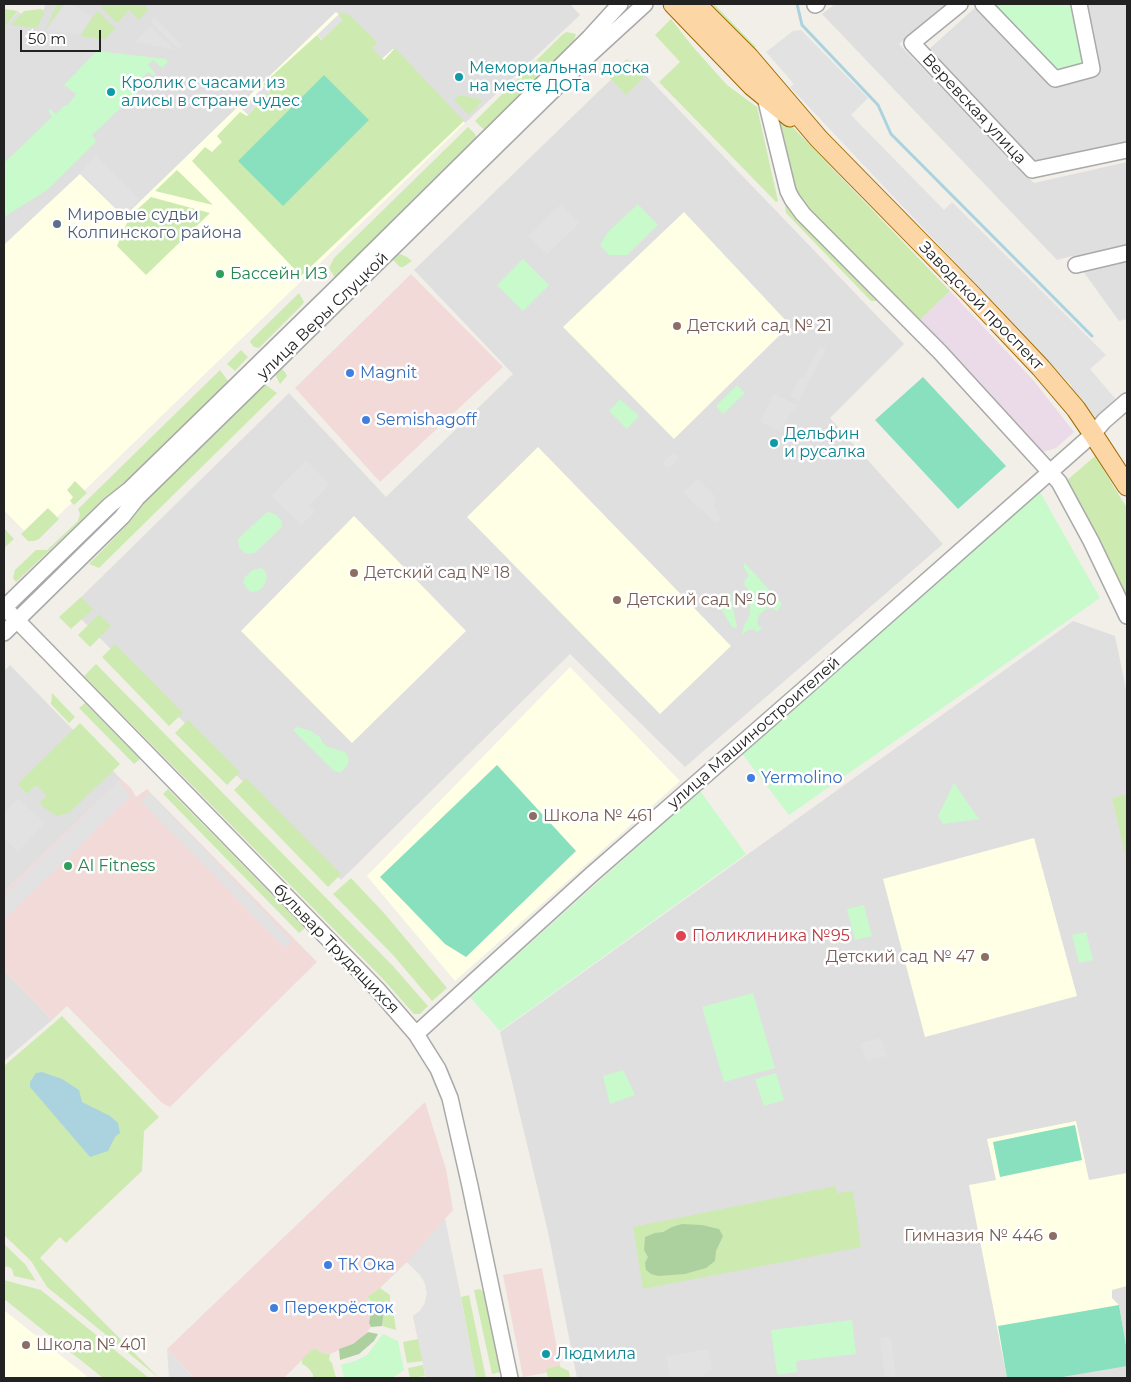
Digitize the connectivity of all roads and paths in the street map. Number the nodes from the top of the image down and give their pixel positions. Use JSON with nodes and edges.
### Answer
{"nodes":[{"id":1,"x":620,"y":4,"type":"edge"},
{"id":2,"x":646,"y":4,"type":"edge"},
{"id":3,"x":673,"y":4,"type":"edge"},
{"id":4,"x":696,"y":4,"type":"edge"},
{"id":5,"x":960,"y":4,"type":"edge"},
{"id":6,"x":983,"y":4,"type":"edge"},
{"id":7,"x":1079,"y":4,"type":"edge"},
{"id":8,"x":765,"y":97,"type":"junction"},
{"id":9,"x":819,"y":140,"type":"junction"},
{"id":10,"x":1127,"y":150,"type":"edge"},
{"id":11,"x":1127,"y":253,"type":"edge"},
{"id":12,"x":1076,"y":265,"type":"dead end"},
{"id":13,"x":1127,"y":401,"type":"edge"},
{"id":14,"x":1093,"y":434,"type":"junction"},
{"id":15,"x":1050,"y":471,"type":"junction"},
{"id":16,"x":1127,"y":486,"type":"edge"},
{"id":17,"x":4,"y":607,"type":"edge"},
{"id":18,"x":1127,"y":616,"type":"edge"},
{"id":19,"x":16,"y":621,"type":"junction"},
{"id":20,"x":4,"y":633,"type":"edge"},
{"id":21,"x":416,"y":1034,"type":"junction"},
{"id":22,"x":510,"y":1378,"type":"edge"}],
"edges":[{"from":1,"to":17,"type":"street","name":"улица Веры Слуцкой"},
{"from":2,"to":19,"type":"street","name":"улица Веры Слуцкой"},
{"from":3,"to":8,"type":"main road","name":"Заводской проспект"},
{"from":4,"to":9,"type":"main road","name":"Заводской проспект"},
{"from":5,"to":10,"type":"street","name":"Веревская улица"},
{"from":6,"to":7,"type":"street"},
{"from":8,"to":9,"type":"main road","name":"Заводской проспект"},
{"from":8,"to":15,"type":"street"},
{"from":9,"to":14,"type":"main road","name":"Заводской проспект"},
{"from":11,"to":12,"type":"street"},
{"from":13,"to":14,"type":"street","name":"улица Машиностроителей"},
{"from":14,"to":15,"type":"street","name":"улица Машиностроителей"},
{"from":14,"to":16,"type":"main road","name":"Заводской проспект"},
{"from":15,"to":18,"type":"street"},
{"from":15,"to":21,"type":"street","name":"улица Машиностроителей"},
{"from":17,"to":19,"type":"street","name":"бульвар Трудящихся"},
{"from":19,"to":20,"type":"street","name":"улица Веры Слуцкой"},
{"from":19,"to":21,"type":"street","name":"бульвар Трудящихся"},
{"from":21,"to":22,"type":"street","name":"бульвар Трудящихся"}]}
